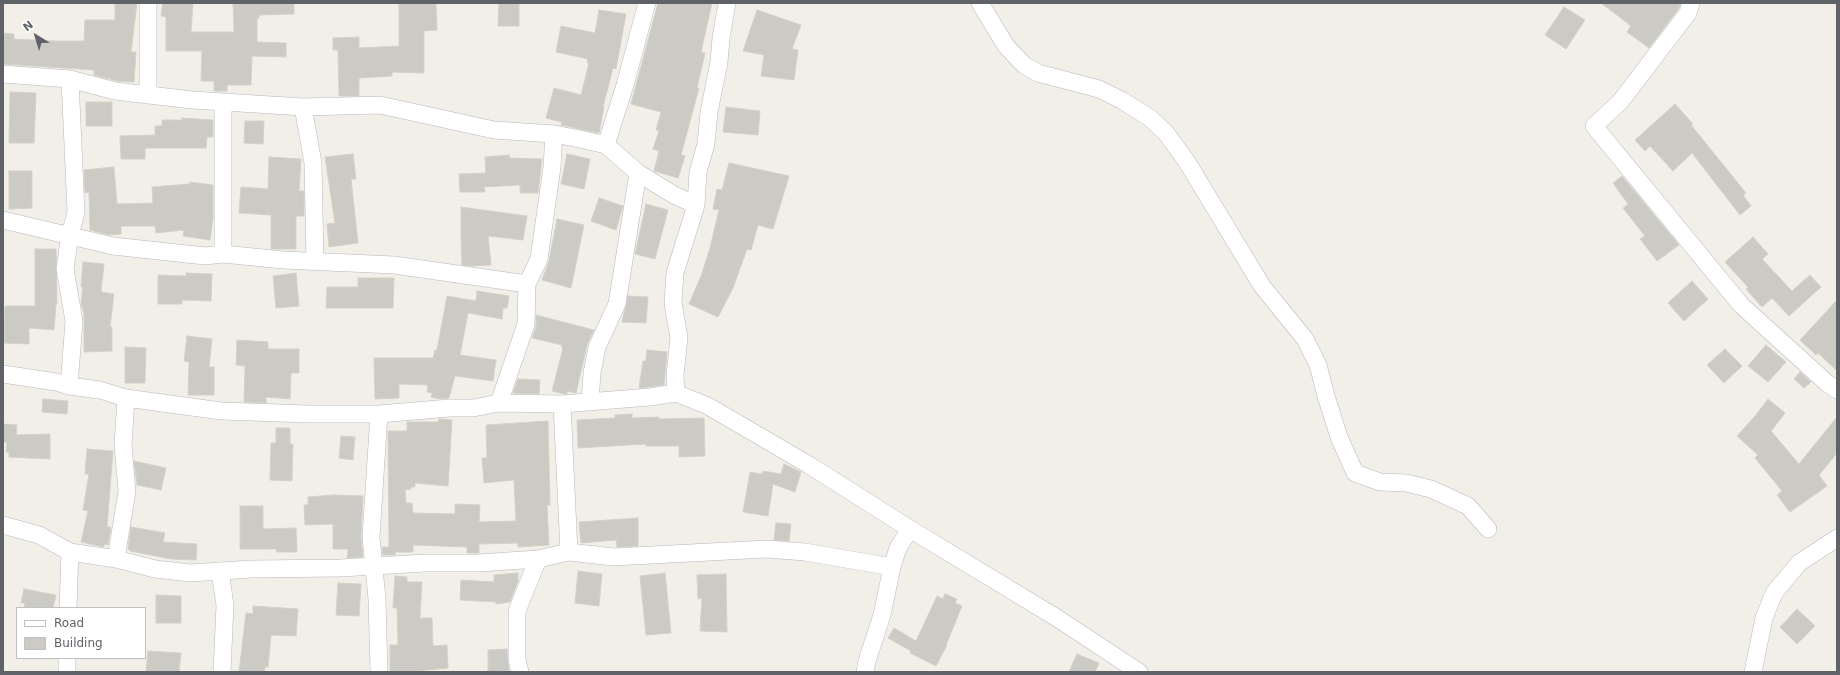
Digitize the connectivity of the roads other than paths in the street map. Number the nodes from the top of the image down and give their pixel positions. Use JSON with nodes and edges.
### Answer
{"nodes":[{"id":1,"x":148,"y":3,"type":"edge"},
{"id":2,"x":647,"y":3,"type":"edge"},
{"id":3,"x":727,"y":3,"type":"edge"},
{"id":4,"x":980,"y":3,"type":"edge"},
{"id":5,"x":1691,"y":3,"type":"edge"},
{"id":6,"x":3,"y":74,"type":"edge"},
{"id":7,"x":70,"y":79,"type":"junction"},
{"id":8,"x":148,"y":95,"type":"junction"},
{"id":9,"x":223,"y":102,"type":"junction"},
{"id":10,"x":304,"y":106,"type":"junction"},
{"id":11,"x":554,"y":134,"type":"junction"},
{"id":12,"x":606,"y":144,"type":"junction"},
{"id":13,"x":638,"y":173,"type":"junction"},
{"id":14,"x":696,"y":205,"type":"junction"},
{"id":15,"x":3,"y":220,"type":"edge"},
{"id":16,"x":70,"y":235,"type":"junction"},
{"id":17,"x":223,"y":254,"type":"junction"},
{"id":18,"x":315,"y":261,"type":"junction"},
{"id":19,"x":527,"y":284,"type":"junction"},
{"id":20,"x":3,"y":374,"type":"edge"},
{"id":21,"x":69,"y":386,"type":"junction"},
{"id":22,"x":1837,"y":390,"type":"edge"},
{"id":23,"x":676,"y":393,"type":"junction"},
{"id":24,"x":126,"y":398,"type":"junction"},
{"id":25,"x":590,"y":402,"type":"junction"},
{"id":26,"x":499,"y":404,"type":"junction"},
{"id":27,"x":562,"y":404,"type":"junction"},
{"id":28,"x":378,"y":414,"type":"junction"},
{"id":29,"x":3,"y":525,"type":"edge"},
{"id":30,"x":910,"y":529,"type":"junction"},
{"id":31,"x":1488,"y":529,"type":"dead end"},
{"id":32,"x":1837,"y":538,"type":"edge"},
{"id":33,"x":70,"y":552,"type":"junction"},
{"id":34,"x":569,"y":552,"type":"junction"},
{"id":35,"x":538,"y":558,"type":"junction"},
{"id":36,"x":116,"y":559,"type":"junction"},
{"id":37,"x":373,"y":567,"type":"junction"},
{"id":38,"x":892,"y":567,"type":"junction"},
{"id":39,"x":220,"y":571,"type":"junction"},
{"id":40,"x":68,"y":607,"type":"edge"},
{"id":41,"x":67,"y":659,"type":"edge"},
{"id":42,"x":67,"y":672,"type":"edge"},
{"id":43,"x":222,"y":672,"type":"edge"},
{"id":44,"x":379,"y":672,"type":"edge"},
{"id":45,"x":520,"y":672,"type":"edge"},
{"id":46,"x":865,"y":672,"type":"edge"},
{"id":47,"x":1139,"y":672,"type":"edge"},
{"id":48,"x":1753,"y":672,"type":"edge"}],
"edges":[{"from":1,"to":8,"type":"street"},
{"from":2,"to":12,"type":"street"},
{"from":3,"to":14,"type":"street"},
{"from":4,"to":31,"type":"street"},
{"from":5,"to":22,"type":"street"},
{"from":6,"to":7,"type":"street"},
{"from":7,"to":8,"type":"street"},
{"from":7,"to":16,"type":"street"},
{"from":8,"to":9,"type":"street"},
{"from":9,"to":10,"type":"street"},
{"from":9,"to":17,"type":"street"},
{"from":10,"to":11,"type":"street"},
{"from":10,"to":18,"type":"street"},
{"from":11,"to":12,"type":"street"},
{"from":11,"to":19,"type":"street"},
{"from":12,"to":13,"type":"street"},
{"from":13,"to":14,"type":"street"},
{"from":13,"to":25,"type":"street"},
{"from":14,"to":23,"type":"street"},
{"from":15,"to":16,"type":"street"},
{"from":16,"to":17,"type":"street"},
{"from":16,"to":21,"type":"street"},
{"from":17,"to":18,"type":"street"},
{"from":18,"to":19,"type":"street"},
{"from":19,"to":26,"type":"street"},
{"from":20,"to":21,"type":"street"},
{"from":21,"to":24,"type":"street"},
{"from":23,"to":25,"type":"street"},
{"from":23,"to":30,"type":"street"},
{"from":24,"to":28,"type":"street"},
{"from":24,"to":36,"type":"street"},
{"from":25,"to":27,"type":"street"},
{"from":26,"to":27,"type":"street"},
{"from":26,"to":28,"type":"street"},
{"from":27,"to":34,"type":"street"},
{"from":28,"to":37,"type":"street"},
{"from":29,"to":33,"type":"street"},
{"from":30,"to":38,"type":"street"},
{"from":30,"to":47,"type":"street"},
{"from":32,"to":48,"type":"street"},
{"from":33,"to":36,"type":"street"},
{"from":33,"to":40,"type":"street"},
{"from":34,"to":35,"type":"street"},
{"from":34,"to":38,"type":"street"},
{"from":35,"to":37,"type":"street"},
{"from":35,"to":45,"type":"street"},
{"from":36,"to":39,"type":"street"},
{"from":37,"to":39,"type":"street"},
{"from":37,"to":44,"type":"street"},
{"from":38,"to":46,"type":"street"},
{"from":39,"to":43,"type":"street"},
{"from":41,"to":42,"type":"street"}]}
